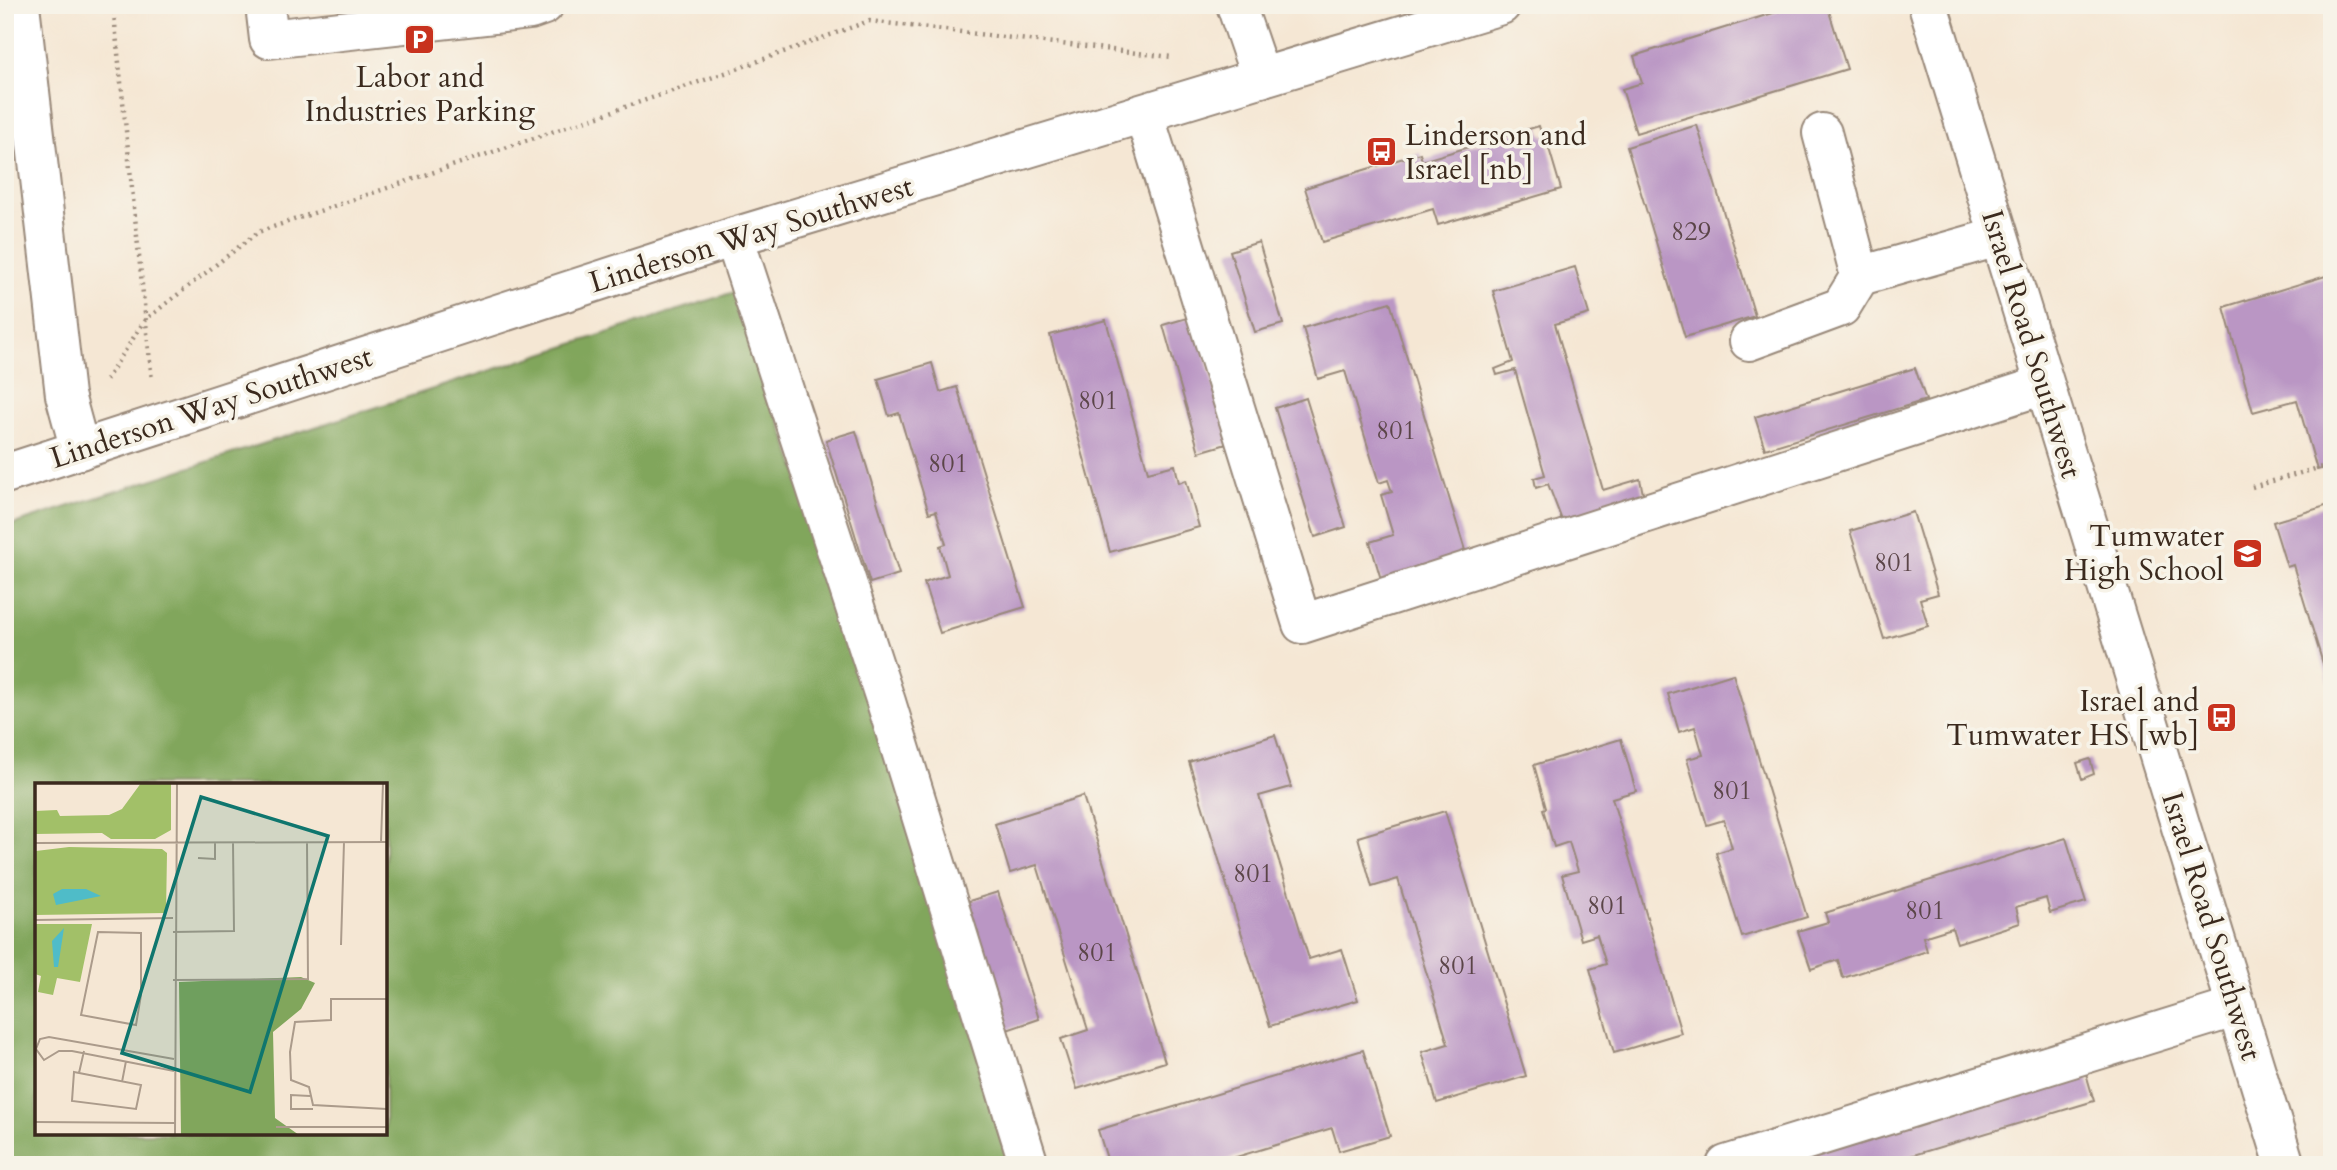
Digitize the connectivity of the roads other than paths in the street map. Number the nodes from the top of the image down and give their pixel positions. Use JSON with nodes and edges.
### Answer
{"nodes":[{"id":1,"x":20,"y":5,"type":"edge"},
{"id":2,"x":265,"y":5,"type":"edge"},
{"id":3,"x":544,"y":5,"type":"edge"},
{"id":4,"x":1236,"y":5,"type":"edge"},
{"id":5,"x":1501,"y":5,"type":"edge"},
{"id":6,"x":1928,"y":5,"type":"edge"},
{"id":7,"x":1261,"y":78,"type":"junction"},
{"id":8,"x":1143,"y":114,"type":"junction"},
{"id":9,"x":1822,"y":133,"type":"dead end"},
{"id":10,"x":734,"y":237,"type":"junction"},
{"id":11,"x":1998,"y":237,"type":"junction"},
{"id":12,"x":1860,"y":276,"type":"junction"},
{"id":13,"x":1749,"y":341,"type":"dead end"},
{"id":14,"x":2044,"y":385,"type":"junction"},
{"id":15,"x":80,"y":450,"type":"junction"},
{"id":16,"x":5,"y":474,"type":"edge"},
{"id":17,"x":2237,"y":1007,"type":"junction"},
{"id":18,"x":1029,"y":1165,"type":"edge"},
{"id":19,"x":1726,"y":1165,"type":"edge"},
{"id":20,"x":2285,"y":1165,"type":"edge"}],
"edges":[{"from":1,"to":15,"type":"street"},
{"from":2,"to":3,"type":"street"},
{"from":4,"to":7,"type":"street"},
{"from":5,"to":7,"type":"street","name":"Linderson Way Southwest"},
{"from":6,"to":11,"type":"street","name":"Israel Road Southwest"},
{"from":7,"to":8,"type":"street","name":"Linderson Way Southwest"},
{"from":8,"to":10,"type":"street","name":"Linderson Way Southwest"},
{"from":8,"to":14,"type":"street"},
{"from":9,"to":12,"type":"street"},
{"from":10,"to":15,"type":"street","name":"Linderson Way Southwest"},
{"from":10,"to":18,"type":"street"},
{"from":11,"to":12,"type":"street"},
{"from":11,"to":14,"type":"street","name":"Israel Road Southwest"},
{"from":12,"to":13,"type":"street"},
{"from":14,"to":17,"type":"street","name":"Israel Road Southwest"},
{"from":15,"to":16,"type":"street","name":"Linderson Way Southwest"},
{"from":17,"to":19,"type":"street"},
{"from":17,"to":20,"type":"street","name":"Israel Road Southwest"}]}
